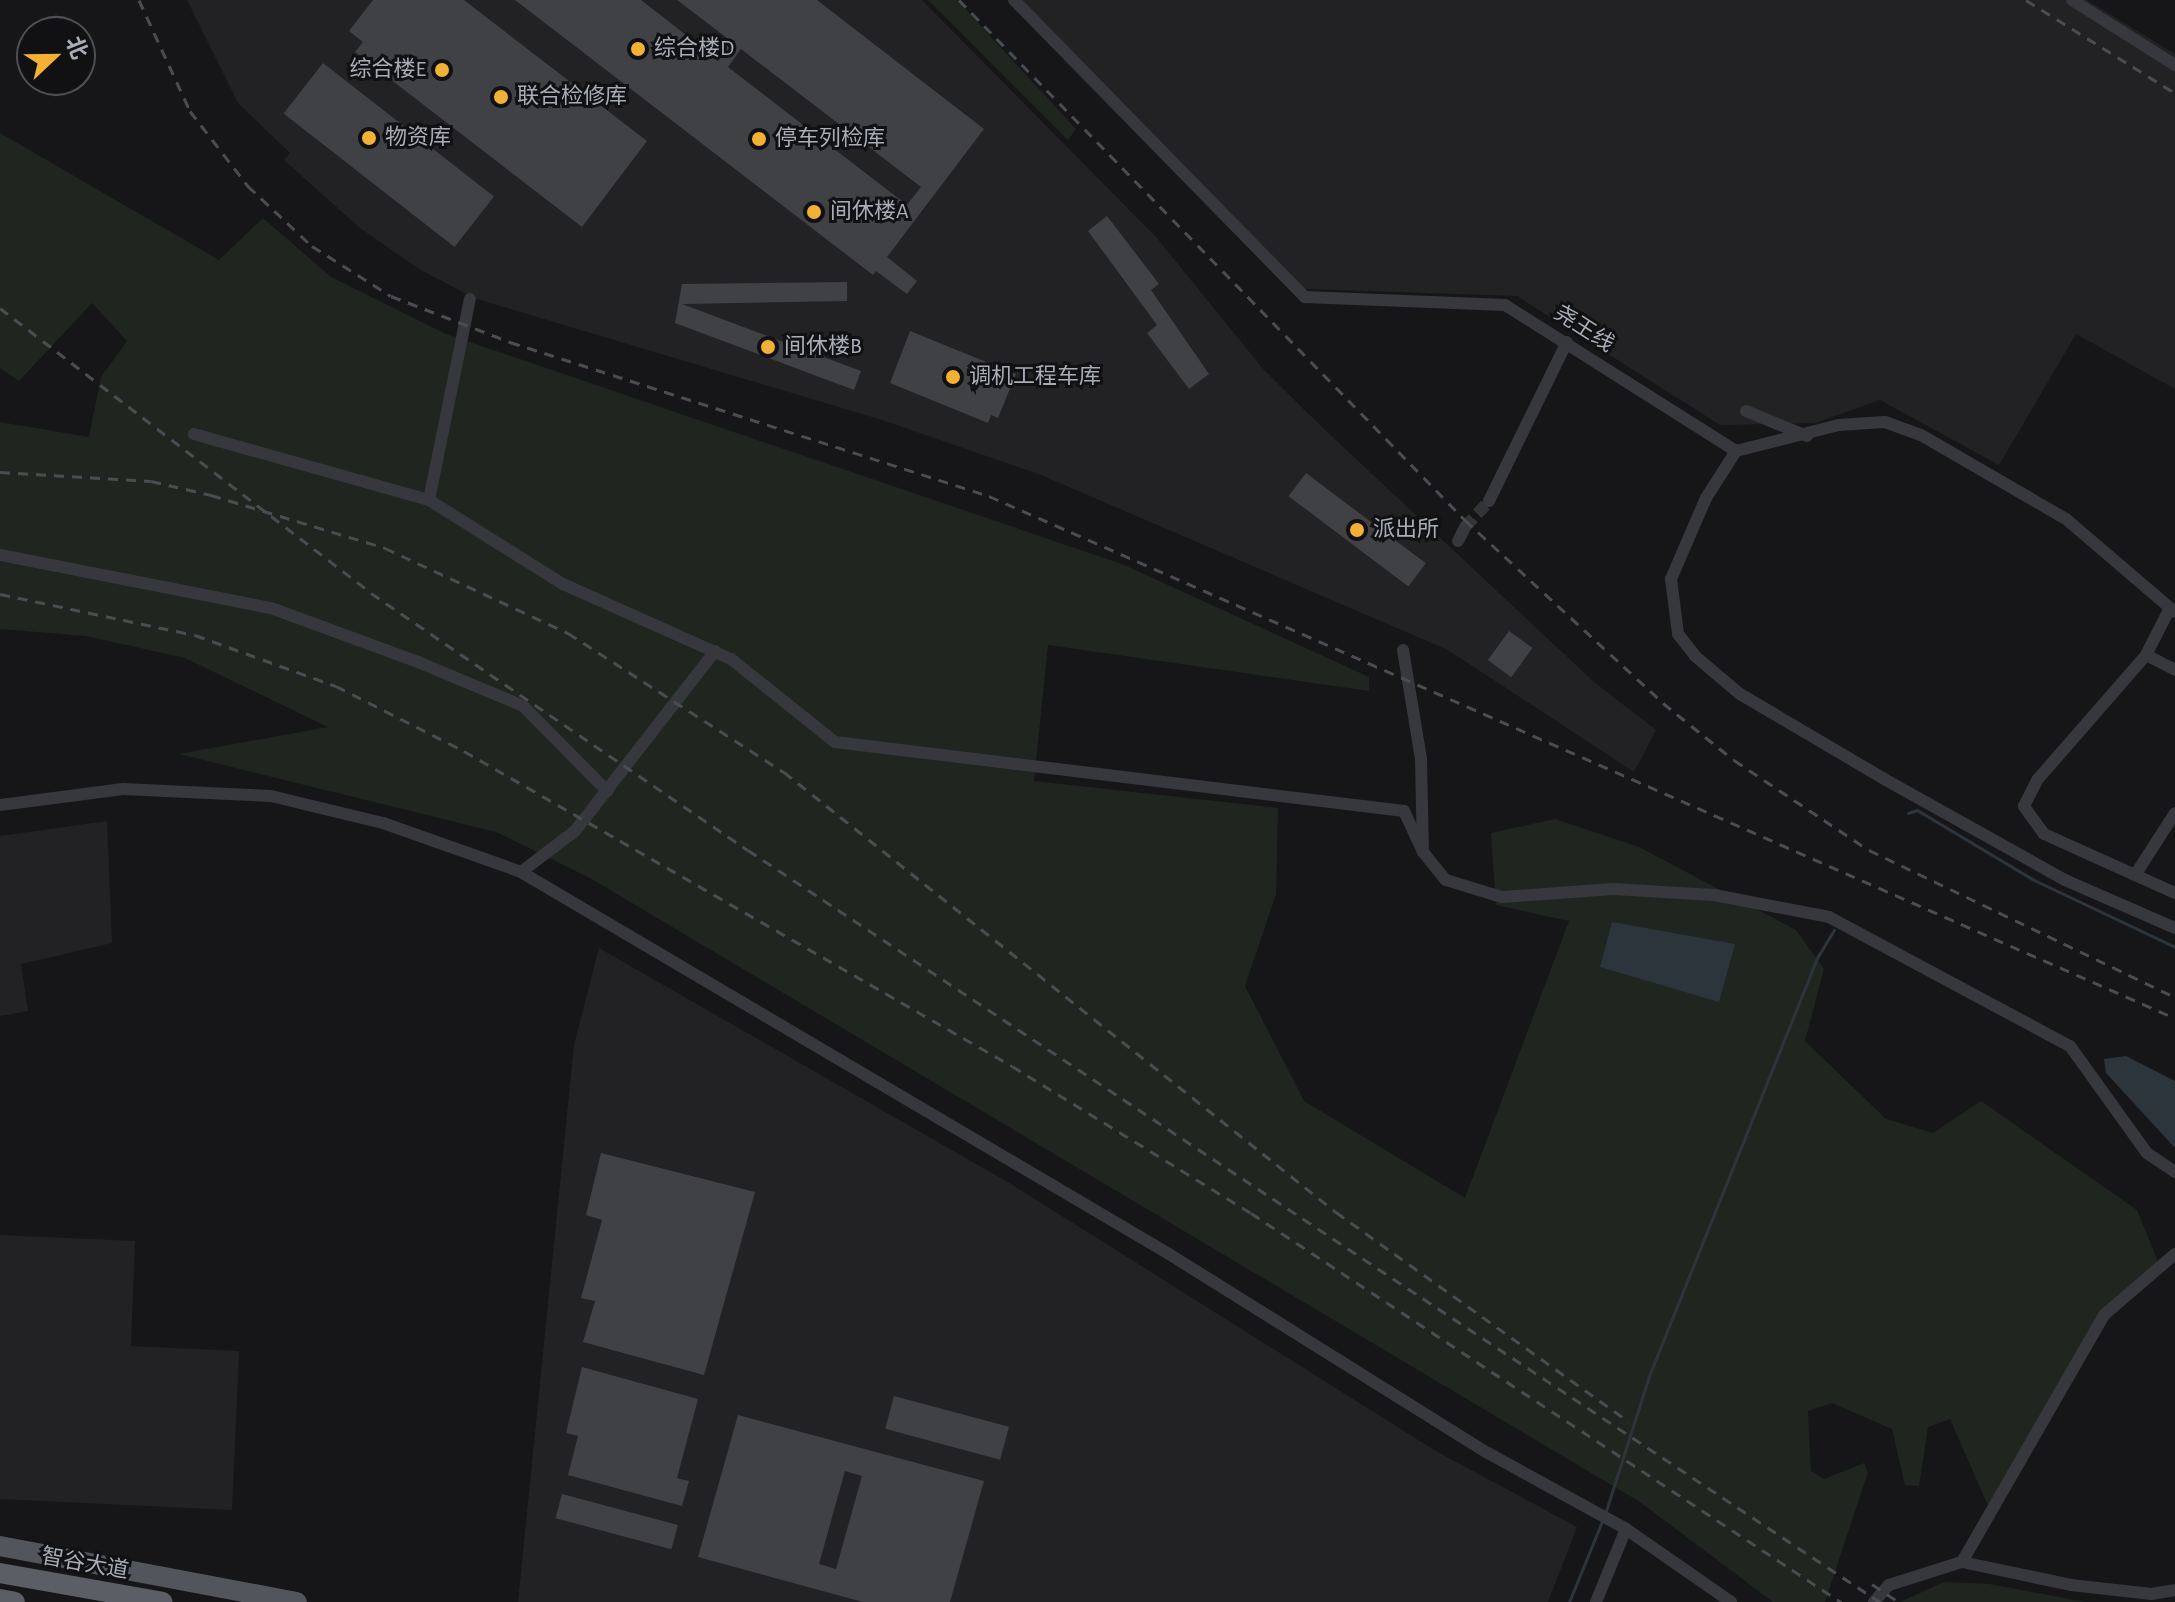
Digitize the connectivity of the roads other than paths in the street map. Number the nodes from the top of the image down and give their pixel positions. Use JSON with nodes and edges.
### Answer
{"nodes":[{"id":1,"x":1014,"y":0,"type":"edge"},
{"id":2,"x":2072,"y":0,"type":"edge"},
{"id":3,"x":2175,"y":65,"type":"edge"},
{"id":4,"x":470,"y":299,"type":"dead end"},
{"id":5,"x":1567,"y":342,"type":"junction"},
{"id":6,"x":1746,"y":411,"type":"dead end"},
{"id":7,"x":194,"y":434,"type":"dead end"},
{"id":8,"x":1807,"y":436,"type":"junction"},
{"id":9,"x":1736,"y":451,"type":"junction"},
{"id":10,"x":429,"y":500,"type":"junction"},
{"id":11,"x":1489,"y":501,"type":"tunnel mouth"},
{"id":12,"x":1465,"y":527,"type":"tunnel mouth"},
{"id":13,"x":1458,"y":541,"type":"dead end"},
{"id":14,"x":0,"y":555,"type":"edge"},
{"id":15,"x":2173,"y":610,"type":"edge"},
{"id":16,"x":1403,"y":650,"type":"dead end"},
{"id":17,"x":715,"y":651,"type":"junction"},
{"id":18,"x":2146,"y":655,"type":"junction"},
{"id":19,"x":2175,"y":670,"type":"edge"},
{"id":20,"x":607,"y":791,"type":"junction"},
{"id":21,"x":0,"y":805,"type":"edge"},
{"id":22,"x":2175,"y":813,"type":"edge"},
{"id":23,"x":1423,"y":852,"type":"junction"},
{"id":24,"x":521,"y":872,"type":"junction"},
{"id":25,"x":2135,"y":875,"type":"junction"},
{"id":26,"x":2175,"y":893,"type":"edge"},
{"id":27,"x":2175,"y":928,"type":"edge"},
{"id":28,"x":2175,"y":1172,"type":"edge"},
{"id":29,"x":2175,"y":1254,"type":"edge"},
{"id":30,"x":1626,"y":1529,"type":"junction"},
{"id":31,"x":0,"y":1546,"type":"edge"},
{"id":32,"x":1962,"y":1562,"type":"junction"},
{"id":33,"x":0,"y":1573,"type":"edge"},
{"id":34,"x":2175,"y":1590,"type":"edge"},
{"id":35,"x":260,"y":1598,"type":"edge"},
{"id":36,"x":0,"y":1599,"type":"edge"},
{"id":37,"x":15,"y":1602,"type":"edge"},
{"id":38,"x":162,"y":1602,"type":"edge"},
{"id":39,"x":297,"y":1602,"type":"edge"},
{"id":40,"x":1596,"y":1602,"type":"edge"},
{"id":41,"x":1731,"y":1602,"type":"edge"},
{"id":42,"x":1874,"y":1602,"type":"edge"}],
"edges":[{"from":1,"to":5,"type":"street","name":"尧王线"},
{"from":2,"to":3,"type":"street"},
{"from":4,"to":10,"type":"street"},
{"from":5,"to":9,"type":"street","name":"尧王线"},
{"from":5,"to":11,"type":"street"},
{"from":6,"to":8,"type":"street"},
{"from":7,"to":10,"type":"street"},
{"from":8,"to":9,"type":"street"},
{"from":8,"to":15,"type":"street"},
{"from":9,"to":27,"type":"street"},
{"from":10,"to":17,"type":"street"},
{"from":12,"to":13,"type":"street"},
{"from":14,"to":20,"type":"street"},
{"from":15,"to":18,"type":"street"},
{"from":16,"to":23,"type":"street"},
{"from":17,"to":20,"type":"street"},
{"from":17,"to":23,"type":"street"},
{"from":18,"to":19,"type":"street"},
{"from":18,"to":25,"type":"street"},
{"from":20,"to":24,"type":"street"},
{"from":21,"to":24,"type":"street"},
{"from":22,"to":25,"type":"street"},
{"from":23,"to":28,"type":"street"},
{"from":24,"to":30,"type":"street"},
{"from":25,"to":26,"type":"street"},
{"from":29,"to":32,"type":"street"},
{"from":30,"to":40,"type":"street"},
{"from":30,"to":41,"type":"street"},
{"from":31,"to":35,"type":"main road"},
{"from":32,"to":34,"type":"street"},
{"from":32,"to":42,"type":"street"},
{"from":33,"to":38,"type":"highway","name":"智谷大道"},
{"from":35,"to":39,"type":"main road"},
{"from":36,"to":37,"type":"highway"}]}
